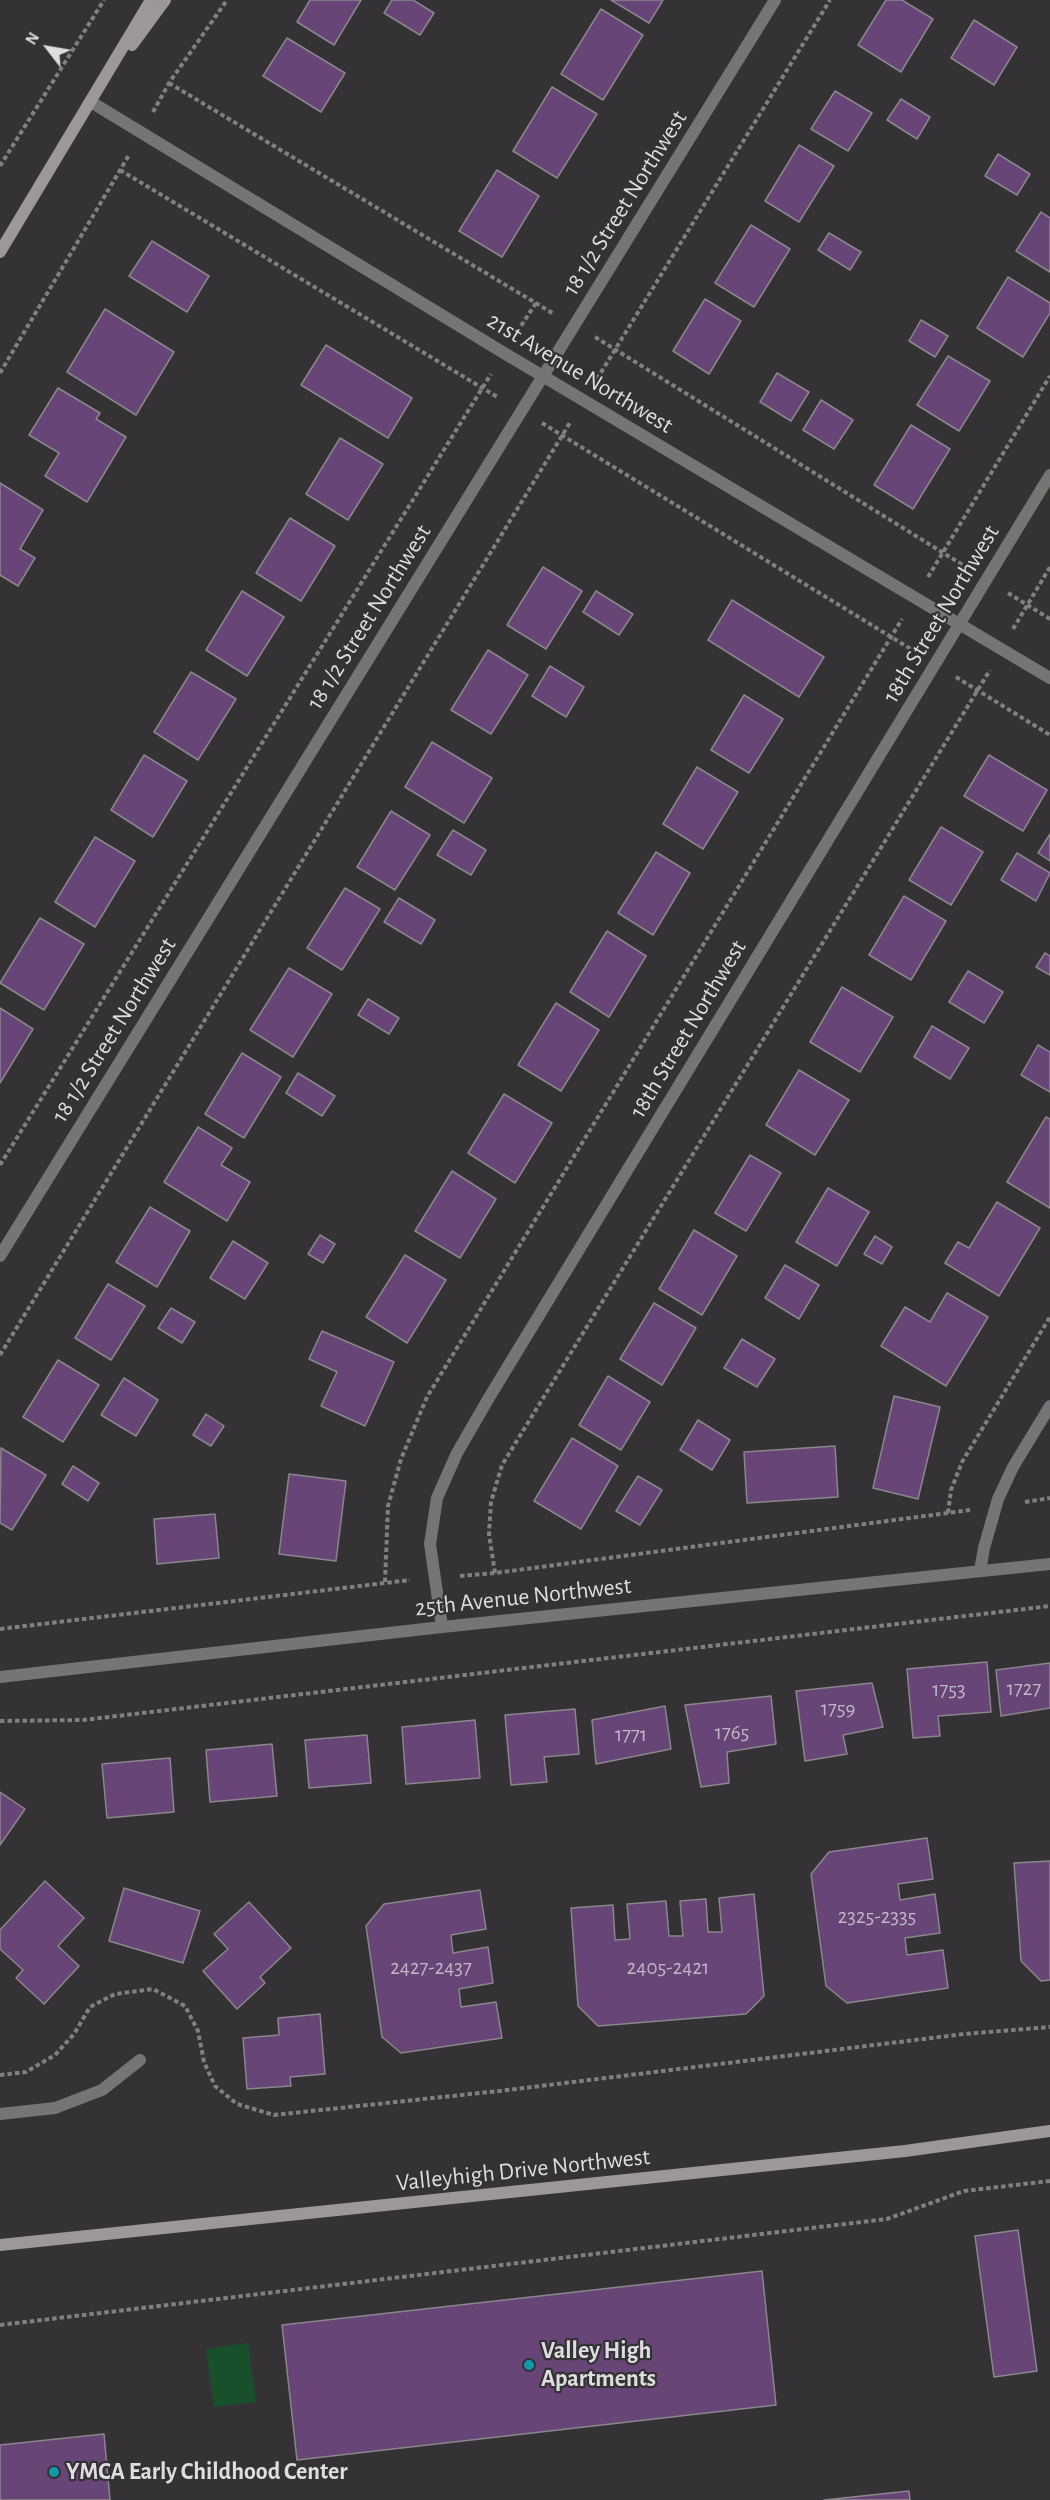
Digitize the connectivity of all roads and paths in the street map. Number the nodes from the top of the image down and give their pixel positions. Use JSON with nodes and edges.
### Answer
{"nodes":[{"id":1,"x":104,"y":0,"type":"edge"},
{"id":2,"x":151,"y":0,"type":"edge"},
{"id":3,"x":165,"y":0,"type":"edge"},
{"id":4,"x":227,"y":0,"type":"edge"},
{"id":5,"x":775,"y":0,"type":"edge"},
{"id":6,"x":830,"y":0,"type":"edge"},
{"id":7,"x":91,"y":102,"type":"junction"},
{"id":8,"x":0,"y":166,"type":"edge"},
{"id":9,"x":0,"y":252,"type":"edge"},
{"id":10,"x":536,"y":303,"type":"dead end"},
{"id":11,"x":0,"y":373,"type":"edge"},
{"id":12,"x":543,"y":376,"type":"junction"},
{"id":13,"x":1050,"y":376,"type":"edge"},
{"id":14,"x":1050,"y":475,"type":"edge"},
{"id":15,"x":1050,"y":567,"type":"edge"},
{"id":16,"x":1050,"y":619,"type":"edge"},
{"id":17,"x":961,"y":623,"type":"junction"},
{"id":18,"x":1050,"y":678,"type":"edge"},
{"id":19,"x":1050,"y":735,"type":"edge"},
{"id":20,"x":0,"y":1165,"type":"edge"},
{"id":21,"x":0,"y":1256,"type":"edge"},
{"id":22,"x":1050,"y":1317,"type":"edge"},
{"id":23,"x":0,"y":1355,"type":"edge"},
{"id":24,"x":1050,"y":1406,"type":"edge"},
{"id":25,"x":1050,"y":1564,"type":"edge"},
{"id":26,"x":980,"y":1571,"type":"junction"},
{"id":27,"x":1050,"y":1606,"type":"edge"},
{"id":28,"x":442,"y":1627,"type":"junction"},
{"id":29,"x":0,"y":1629,"type":"edge"},
{"id":30,"x":0,"y":1677,"type":"edge"},
{"id":31,"x":0,"y":1721,"type":"edge"},
{"id":32,"x":1050,"y":2026,"type":"edge"},
{"id":33,"x":140,"y":2060,"type":"dead end"},
{"id":34,"x":0,"y":2114,"type":"edge"},
{"id":35,"x":274,"y":2115,"type":"dead end"},
{"id":36,"x":1050,"y":2132,"type":"edge"},
{"id":37,"x":1050,"y":2181,"type":"edge"},
{"id":38,"x":0,"y":2245,"type":"edge"},
{"id":39,"x":0,"y":2325,"type":"edge"}],
"edges":[{"from":1,"to":8,"type":"path"},
{"from":2,"to":7,"type":"main road"},
{"from":3,"to":7,"type":"main road"},
{"from":4,"to":10,"type":"path"},
{"from":5,"to":12,"type":"street","name":"18 1/2 Street Northwest"},
{"from":6,"to":13,"type":"path"},
{"from":7,"to":9,"type":"main road"},
{"from":7,"to":12,"type":"street","name":"21st Avenue Northwest"},
{"from":11,"to":20,"type":"path"},
{"from":12,"to":17,"type":"street","name":"21st Avenue Northwest"},
{"from":12,"to":21,"type":"street","name":"18 1/2 Street Northwest"},
{"from":14,"to":17,"type":"street","name":"18th Street Northwest"},
{"from":15,"to":16,"type":"path"},
{"from":17,"to":18,"type":"street","name":"21st Avenue Northwest"},
{"from":17,"to":28,"type":"street","name":"18th Street Northwest"},
{"from":19,"to":22,"type":"path"},
{"from":23,"to":29,"type":"path"},
{"from":24,"to":26,"type":"street"},
{"from":25,"to":26,"type":"street","name":"25th Avenue Northwest"},
{"from":26,"to":28,"type":"street","name":"25th Avenue Northwest"},
{"from":27,"to":31,"type":"path"},
{"from":28,"to":30,"type":"street","name":"25th Avenue Northwest"},
{"from":32,"to":35,"type":"path"},
{"from":33,"to":34,"type":"street"},
{"from":36,"to":38,"type":"main road","name":"Valleyhigh Drive Northwest"},
{"from":37,"to":39,"type":"path"}]}
